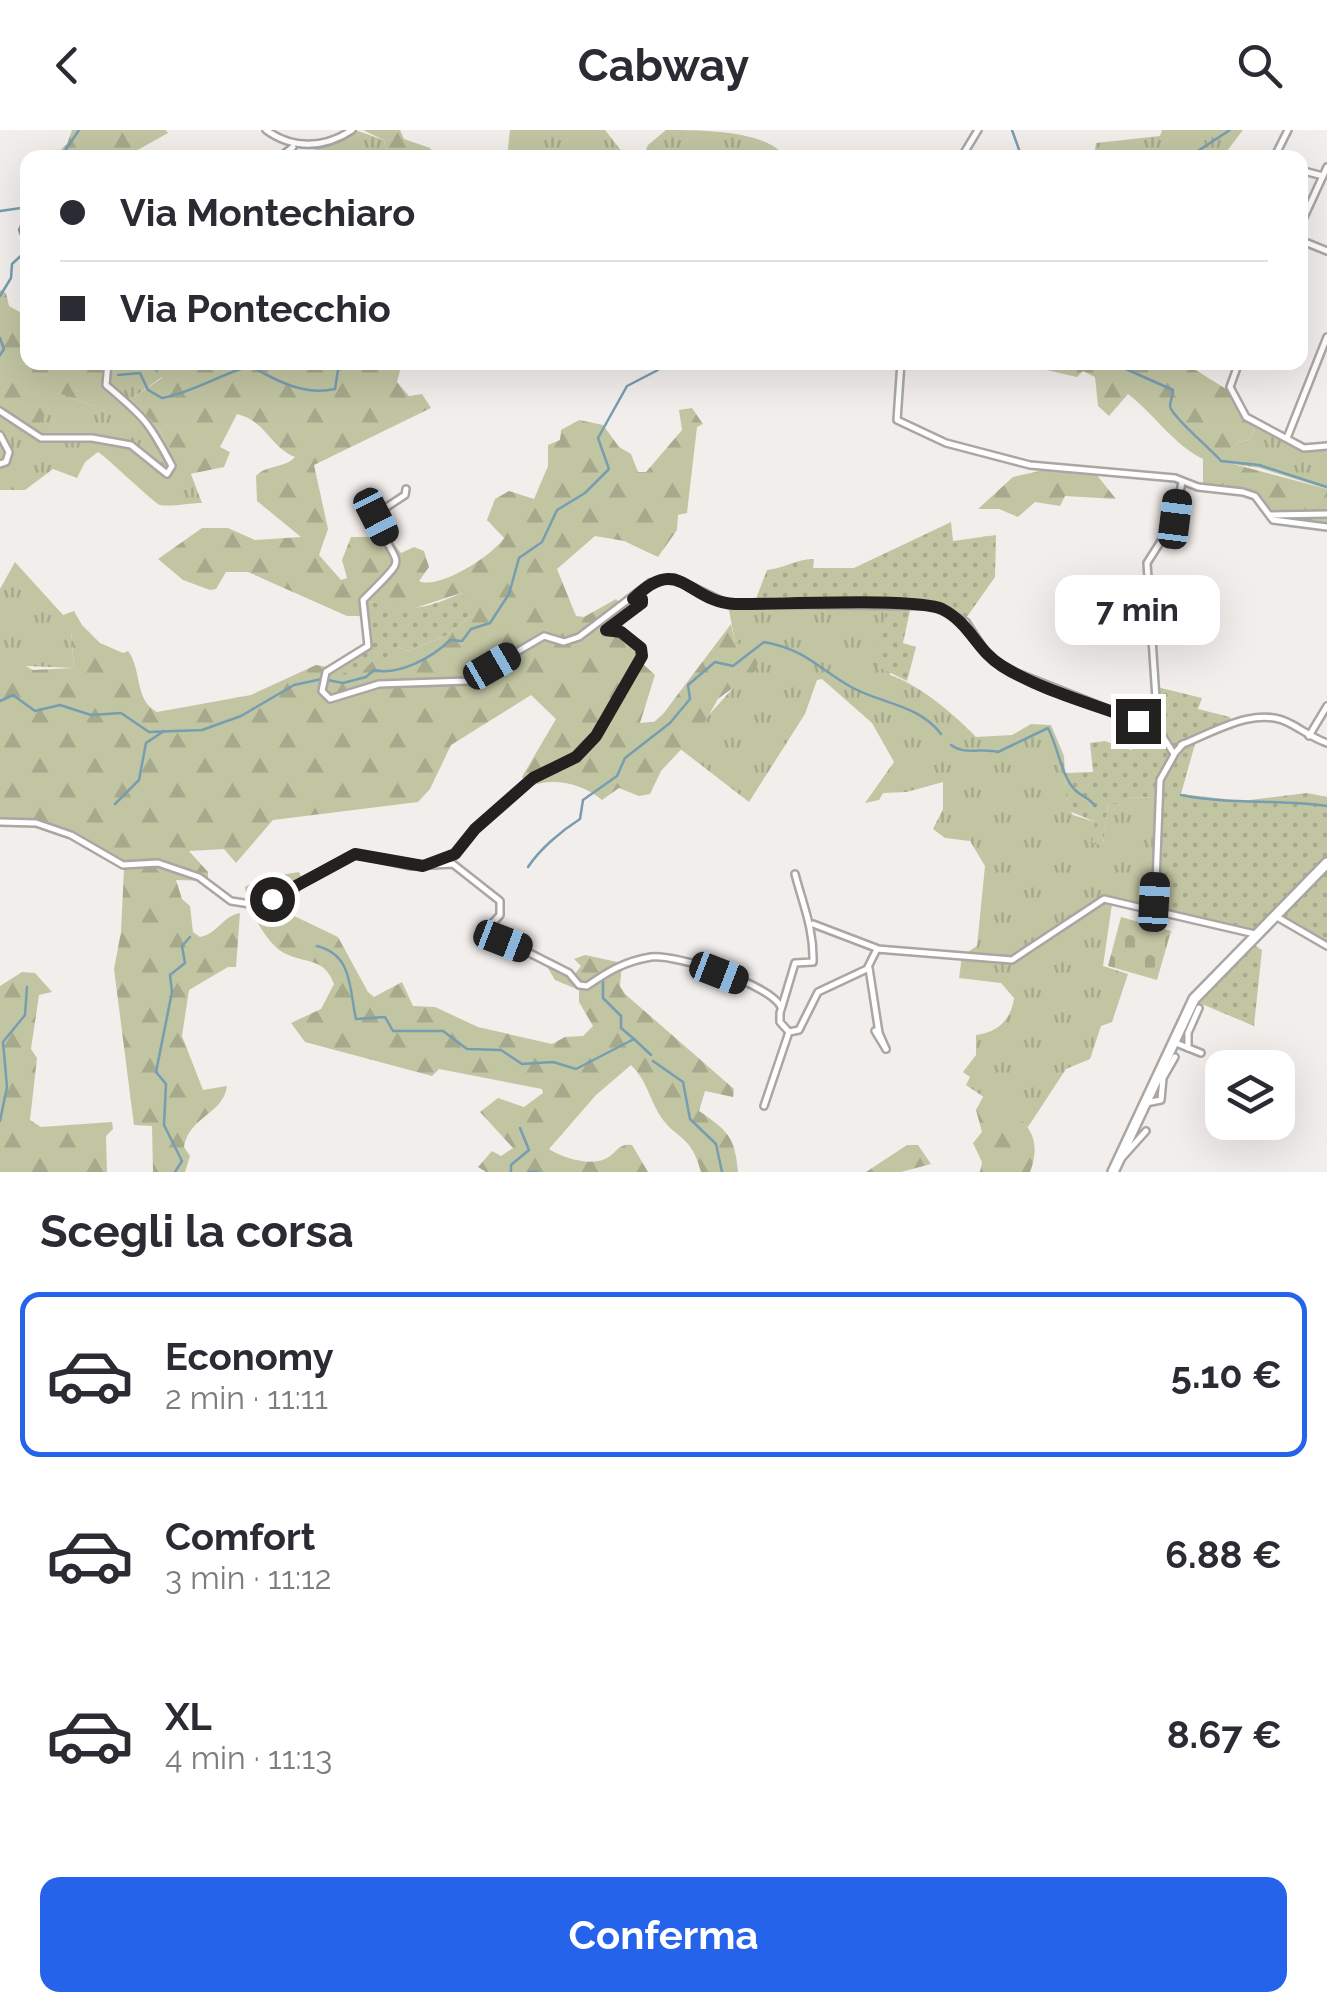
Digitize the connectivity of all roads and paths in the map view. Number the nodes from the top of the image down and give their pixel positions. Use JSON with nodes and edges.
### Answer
{"nodes":[{"id":1,"x":266,"y":130,"type":"edge"},
{"id":2,"x":352,"y":130,"type":"edge"},
{"id":3,"x":296,"y":146,"type":"junction"},
{"id":4,"x":290,"y":150,"type":"edge"},
{"id":5,"x":1327,"y":167,"type":"edge"},
{"id":6,"x":1308,"y":172,"type":"edge"},
{"id":7,"x":1323,"y":176,"type":"junction"},
{"id":8,"x":1308,"y":208,"type":"edge"},
{"id":9,"x":1327,"y":337,"type":"edge"},
{"id":10,"x":107,"y":370,"type":"edge"},
{"id":11,"x":901,"y":370,"type":"edge"},
{"id":12,"x":1236,"y":370,"type":"edge"},
{"id":13,"x":0,"y":411,"type":"edge"},
{"id":14,"x":0,"y":435,"type":"edge"},
{"id":15,"x":1286,"y":438,"type":"junction"},
{"id":16,"x":1327,"y":446,"type":"edge"},
{"id":17,"x":0,"y":464,"type":"edge"},
{"id":18,"x":1182,"y":482,"type":"junction"},
{"id":19,"x":406,"y":489,"type":"dead end"},
{"id":20,"x":1327,"y":514,"type":"edge"},
{"id":21,"x":1271,"y":515,"type":"junction"},
{"id":22,"x":1327,"y":527,"type":"edge"},
{"id":23,"x":633,"y":599,"type":"junction"},
{"id":24,"x":1327,"y":706,"type":"edge"},
{"id":25,"x":1158,"y":729,"type":"junction"},
{"id":26,"x":1309,"y":736,"type":"junction"},
{"id":27,"x":1327,"y":743,"type":"edge"},
{"id":28,"x":1183,"y":744,"type":"junction"},
{"id":29,"x":1171,"y":745,"type":"junction"},
{"id":30,"x":1174,"y":754,"type":"junction"},
{"id":31,"x":0,"y":822,"type":"edge"},
{"id":32,"x":1327,"y":863,"type":"edge"},
{"id":33,"x":423,"y":866,"type":"junction"},
{"id":34,"x":795,"y":874,"type":"dead end"},
{"id":35,"x":1154,"y":908,"type":"junction"},
{"id":36,"x":1278,"y":918,"type":"junction"},
{"id":37,"x":813,"y":924,"type":"junction"},
{"id":38,"x":1258,"y":935,"type":"junction"},
{"id":39,"x":1327,"y":946,"type":"edge"},
{"id":40,"x":877,"y":948,"type":"junction"},
{"id":41,"x":868,"y":967,"type":"junction"},
{"id":42,"x":781,"y":1006,"type":"junction"},
{"id":43,"x":1199,"y":1008,"type":"dead end"},
{"id":44,"x":789,"y":1032,"type":"junction"},
{"id":45,"x":1173,"y":1042,"type":"junction"},
{"id":46,"x":1188,"y":1048,"type":"junction"},
{"id":47,"x":1202,"y":1053,"type":"dead end"},
{"id":48,"x":1175,"y":1056,"type":"dead end"},
{"id":49,"x":1149,"y":1098,"type":"junction"},
{"id":50,"x":764,"y":1106,"type":"dead end"},
{"id":51,"x":1146,"y":1131,"type":"dead end"},
{"id":52,"x":1118,"y":1162,"type":"junction"},
{"id":53,"x":1113,"y":1172,"type":"edge"}],
"edges":[{"from":1,"to":3,"type":"street"},
{"from":2,"to":3,"type":"street"},
{"from":3,"to":4,"type":"street"},
{"from":5,"to":7,"type":"street"},
{"from":6,"to":7,"type":"street"},
{"from":7,"to":8,"type":"street"},
{"from":9,"to":15,"type":"street"},
{"from":10,"to":13,"type":"street"},
{"from":11,"to":18,"type":"street"},
{"from":12,"to":15,"type":"street"},
{"from":14,"to":17,"type":"street"},
{"from":15,"to":16,"type":"street"},
{"from":18,"to":21,"type":"street"},
{"from":18,"to":25,"type":"street"},
{"from":19,"to":23,"type":"street"},
{"from":20,"to":21,"type":"street"},
{"from":21,"to":22,"type":"street"},
{"from":23,"to":25,"type":"street"},
{"from":23,"to":33,"type":"street"},
{"from":24,"to":26,"type":"street"},
{"from":25,"to":29,"type":"street"},
{"from":26,"to":27,"type":"street"},
{"from":26,"to":28,"type":"street"},
{"from":28,"to":29,"type":"street"},
{"from":28,"to":30,"type":"street"},
{"from":29,"to":30,"type":"street"},
{"from":30,"to":35,"type":"street"},
{"from":31,"to":33,"type":"street"},
{"from":32,"to":36,"type":"main road"},
{"from":33,"to":42,"type":"street"},
{"from":34,"to":37,"type":"street"},
{"from":35,"to":38,"type":"street"},
{"from":35,"to":40,"type":"street"},
{"from":36,"to":38,"type":"main road"},
{"from":36,"to":39,"type":"street"},
{"from":37,"to":40,"type":"street"},
{"from":37,"to":42,"type":"street"},
{"from":38,"to":45,"type":"main road"},
{"from":40,"to":41,"type":"street"},
{"from":41,"to":41,"type":"street"},
{"from":41,"to":44,"type":"street"},
{"from":42,"to":44,"type":"street"},
{"from":43,"to":46,"type":"street"},
{"from":44,"to":50,"type":"street"},
{"from":45,"to":46,"type":"street"},
{"from":45,"to":49,"type":"main road"},
{"from":46,"to":47,"type":"street"},
{"from":48,"to":49,"type":"street"},
{"from":49,"to":52,"type":"main road"},
{"from":51,"to":52,"type":"street"},
{"from":52,"to":53,"type":"main road"}]}
